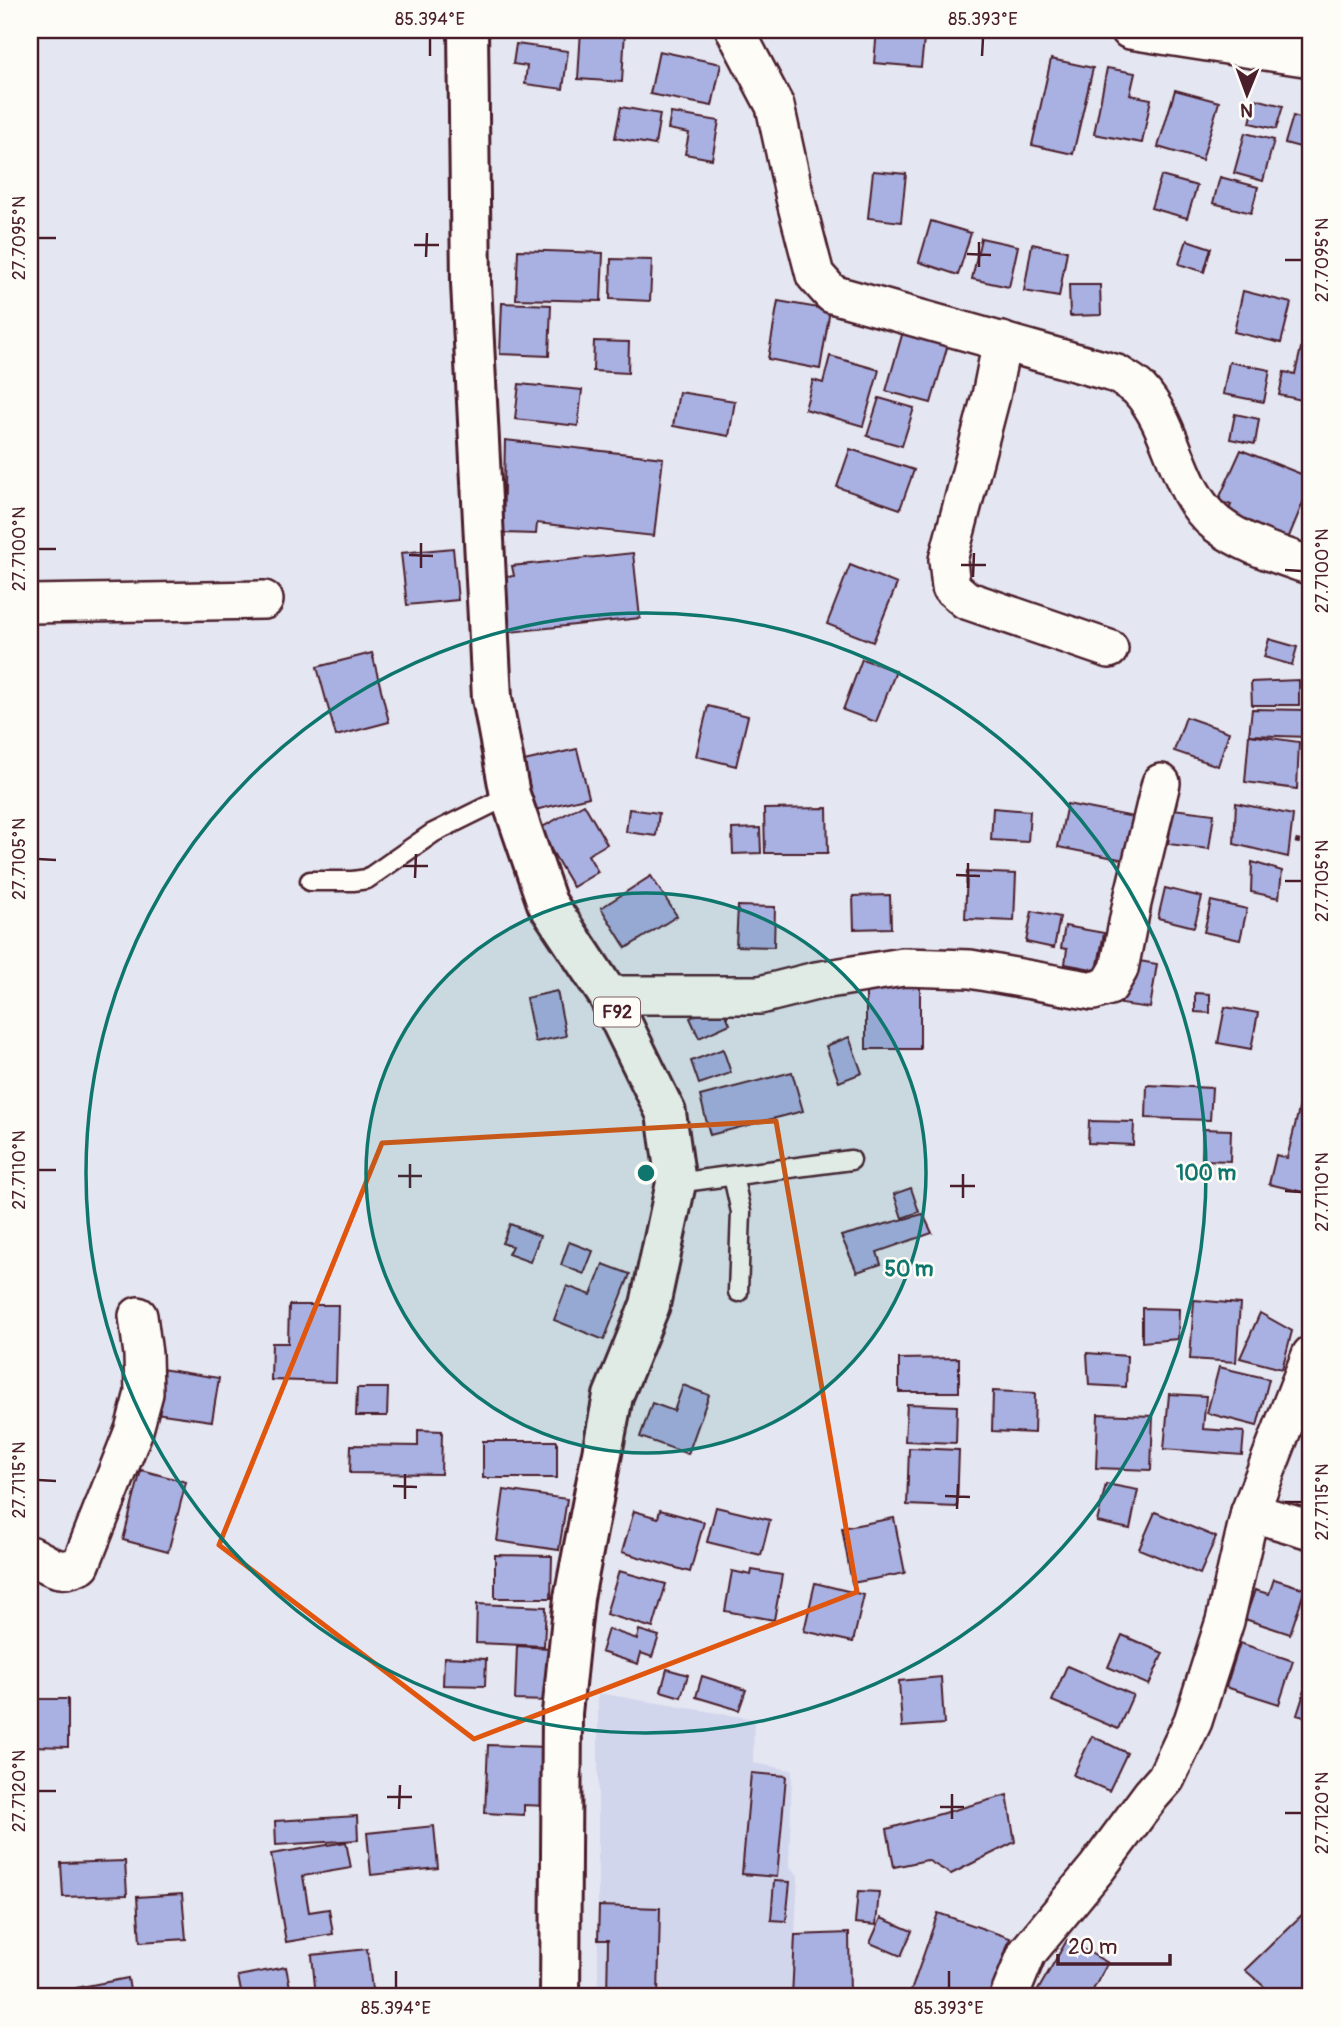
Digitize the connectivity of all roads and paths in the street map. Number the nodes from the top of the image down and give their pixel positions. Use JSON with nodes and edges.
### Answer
{"nodes":[{"id":1,"x":468,"y":30,"type":"edge"},
{"id":2,"x":735,"y":30,"type":"edge"},
{"id":3,"x":1130,"y":30,"type":"edge"},
{"id":4,"x":1311,"y":58,"type":"edge"},
{"id":5,"x":1002,"y":341,"type":"junction"},
{"id":6,"x":1311,"y":566,"type":"edge"},
{"id":7,"x":264,"y":600,"type":"dead end"},
{"id":8,"x":30,"y":604,"type":"edge"},
{"id":9,"x":1109,"y":649,"type":"dead end"},
{"id":10,"x":1161,"y":783,"type":"dead end"},
{"id":11,"x":510,"y":795,"type":"junction"},
{"id":12,"x":1295,"y":841,"type":"dead end"},
{"id":13,"x":1311,"y":844,"type":"edge"},
{"id":14,"x":310,"y":881,"type":"dead end"},
{"id":15,"x":608,"y":995,"type":"junction"},
{"id":16,"x":851,"y":1160,"type":"dead end"},
{"id":17,"x":733,"y":1176,"type":"junction"},
{"id":18,"x":676,"y":1183,"type":"junction"},
{"id":19,"x":738,"y":1292,"type":"dead end"},
{"id":20,"x":138,"y":1315,"type":"dead end"},
{"id":21,"x":1311,"y":1355,"type":"edge"},
{"id":22,"x":1250,"y":1512,"type":"junction"},
{"id":23,"x":1311,"y":1530,"type":"edge"},
{"id":24,"x":30,"y":1555,"type":"edge"},
{"id":25,"x":560,"y":1997,"type":"edge"},
{"id":26,"x":1009,"y":1997,"type":"edge"}],
"edges":[{"from":1,"to":11,"type":"main road","number":"F92"},
{"from":2,"to":5,"type":"street"},
{"from":3,"to":4,"type":"street"},
{"from":5,"to":6,"type":"street"},
{"from":5,"to":9,"type":"street"},
{"from":7,"to":8,"type":"street"},
{"from":10,"to":15,"type":"street"},
{"from":11,"to":14,"type":"lane"},
{"from":11,"to":15,"type":"main road","number":"F92"},
{"from":12,"to":13,"type":"path"},
{"from":15,"to":18,"type":"main road","number":"F92"},
{"from":16,"to":17,"type":"lane"},
{"from":17,"to":18,"type":"lane"},
{"from":17,"to":19,"type":"lane"},
{"from":18,"to":25,"type":"main road","number":"F92"},
{"from":20,"to":24,"type":"street"},
{"from":21,"to":22,"type":"street"},
{"from":22,"to":23,"type":"street"},
{"from":22,"to":26,"type":"street"}]}
